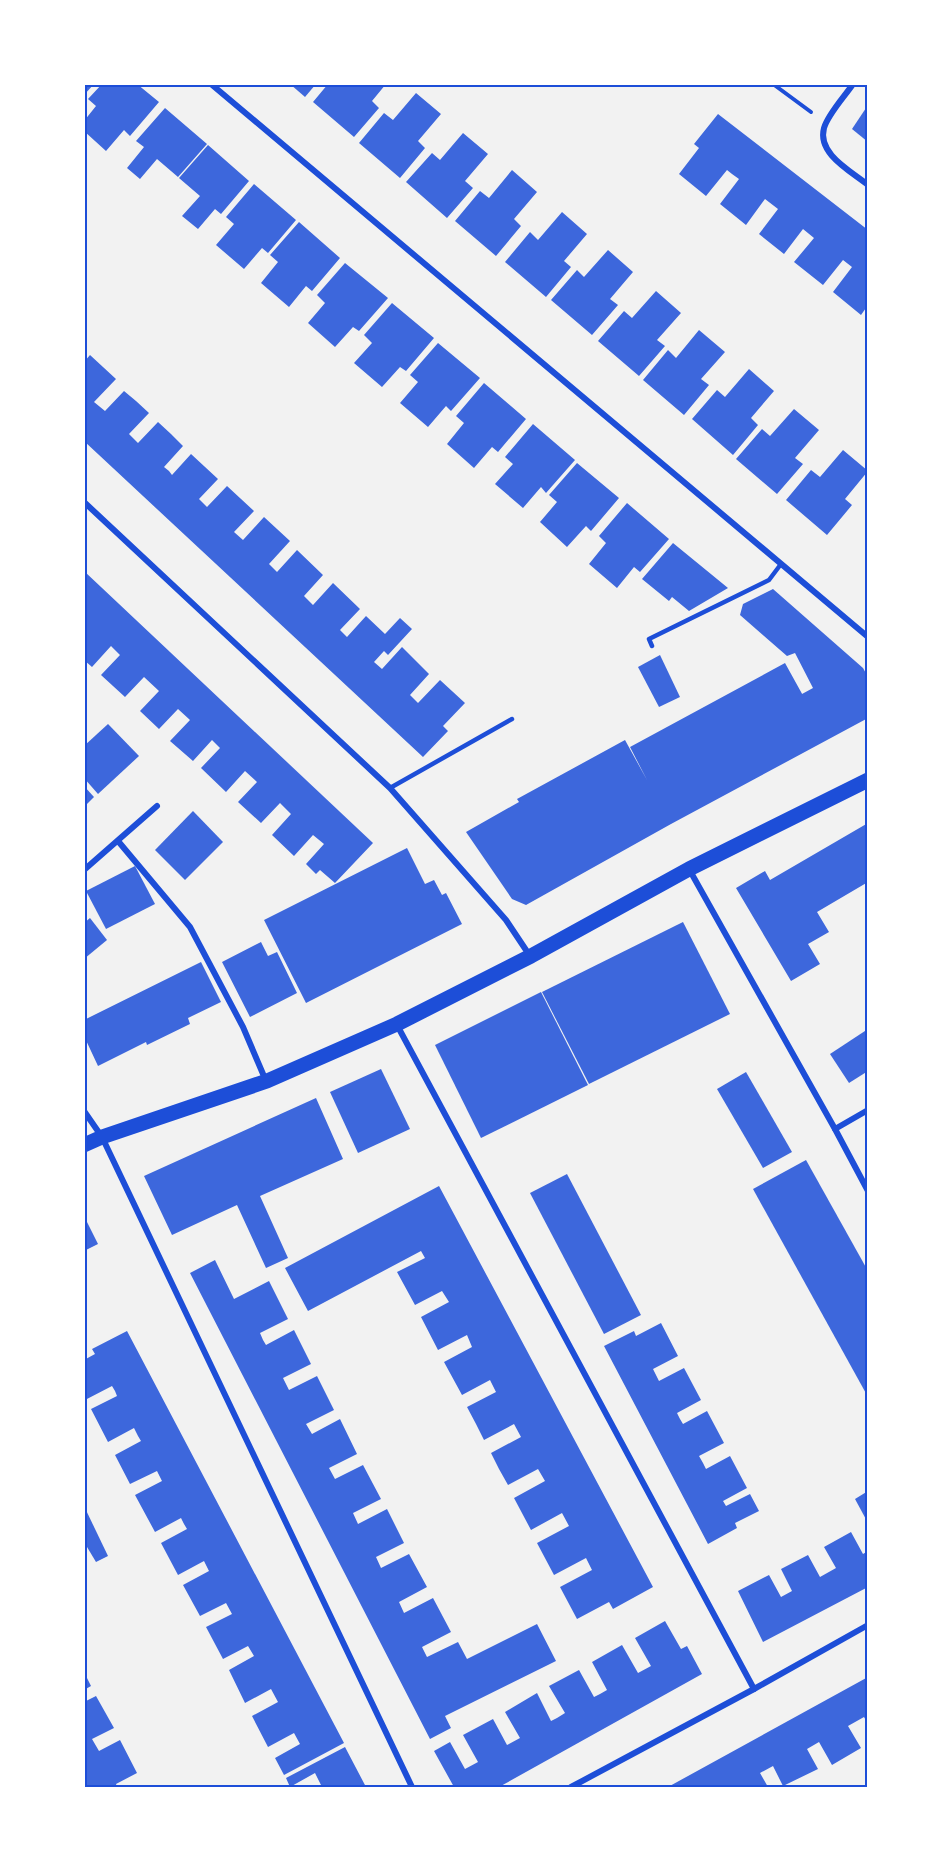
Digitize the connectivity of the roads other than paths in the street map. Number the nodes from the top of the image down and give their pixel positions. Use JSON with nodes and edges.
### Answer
{"nodes":[{"id":1,"x":211,"y":84,"type":"edge"},
{"id":2,"x":853,"y":84,"type":"edge"},
{"id":3,"x":868,"y":185,"type":"edge"},
{"id":4,"x":84,"y":501,"type":"edge"},
{"id":5,"x":781,"y":564,"type":"junction"},
{"id":6,"x":868,"y":637,"type":"edge"},
{"id":7,"x":652,"y":646,"type":"dead end"},
{"id":8,"x":512,"y":719,"type":"dead end"},
{"id":9,"x":868,"y":780,"type":"edge"},
{"id":10,"x":390,"y":788,"type":"junction"},
{"id":11,"x":157,"y":806,"type":"dead end"},
{"id":12,"x":118,"y":841,"type":"junction"},
{"id":13,"x":84,"y":870,"type":"edge"},
{"id":14,"x":689,"y":870,"type":"junction"},
{"id":15,"x":531,"y":957,"type":"junction"},
{"id":16,"x":397,"y":1024,"type":"junction"},
{"id":17,"x":267,"y":1081,"type":"junction"},
{"id":18,"x":868,"y":1110,"type":"edge"},
{"id":19,"x":84,"y":1111,"type":"edge"},
{"id":20,"x":835,"y":1129,"type":"junction"},
{"id":21,"x":102,"y":1137,"type":"junction"},
{"id":22,"x":84,"y":1145,"type":"edge"},
{"id":23,"x":868,"y":1191,"type":"edge"},
{"id":24,"x":868,"y":1625,"type":"edge"},
{"id":25,"x":754,"y":1689,"type":"junction"},
{"id":26,"x":411,"y":1787,"type":"edge"},
{"id":27,"x":572,"y":1787,"type":"edge"}],
"edges":[{"from":1,"to":5,"type":"street"},
{"from":2,"to":3,"type":"street"},
{"from":4,"to":10,"type":"street"},
{"from":5,"to":6,"type":"street"},
{"from":5,"to":7,"type":"lane"},
{"from":8,"to":10,"type":"lane"},
{"from":9,"to":14,"type":"main road"},
{"from":10,"to":15,"type":"street"},
{"from":11,"to":12,"type":"street"},
{"from":12,"to":13,"type":"street"},
{"from":12,"to":17,"type":"street"},
{"from":14,"to":15,"type":"main road"},
{"from":14,"to":20,"type":"street"},
{"from":15,"to":16,"type":"main road"},
{"from":16,"to":17,"type":"main road"},
{"from":16,"to":25,"type":"street"},
{"from":17,"to":21,"type":"main road"},
{"from":18,"to":20,"type":"street"},
{"from":19,"to":21,"type":"street"},
{"from":20,"to":23,"type":"street"},
{"from":21,"to":22,"type":"main road"},
{"from":21,"to":26,"type":"street"},
{"from":24,"to":25,"type":"street"},
{"from":25,"to":27,"type":"street"}]}
